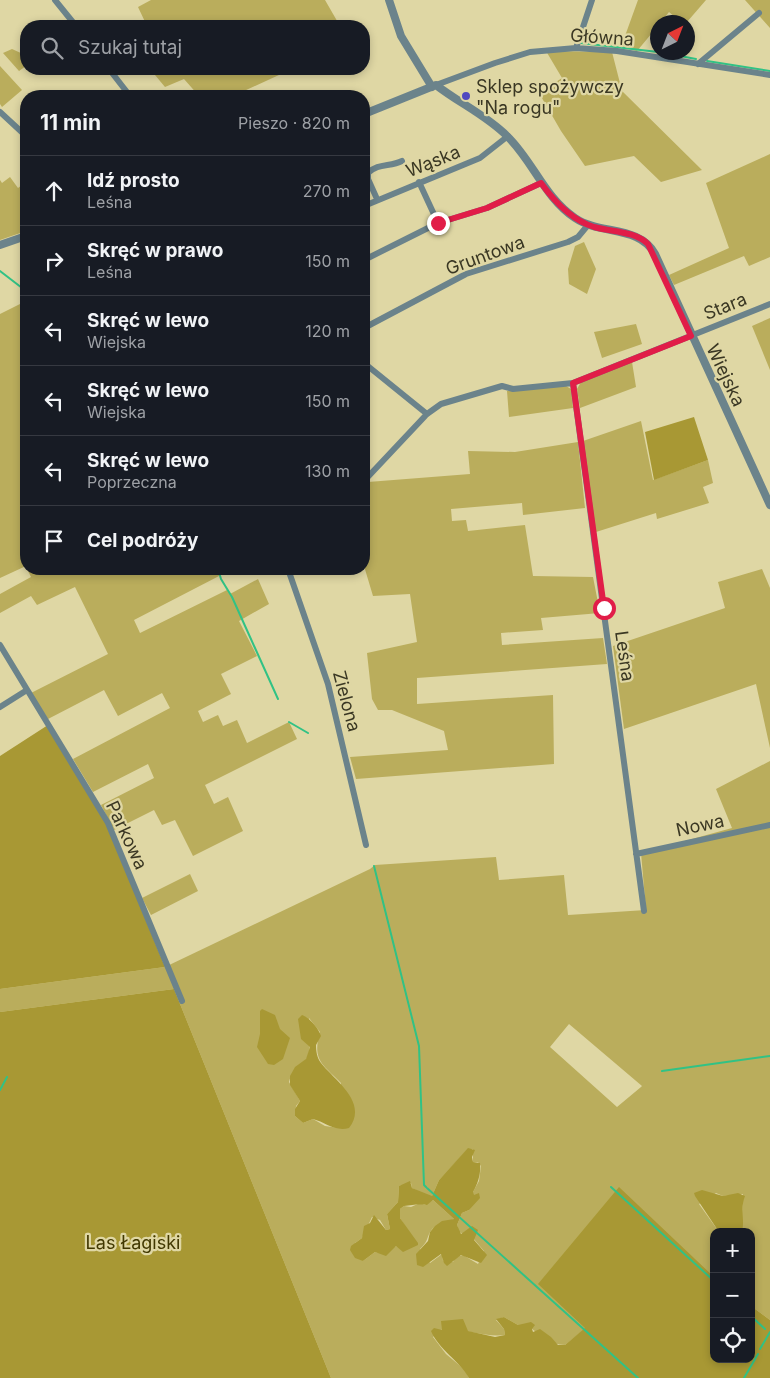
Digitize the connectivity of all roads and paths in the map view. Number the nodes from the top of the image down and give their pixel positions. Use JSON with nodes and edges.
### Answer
{"nodes":[{"id":1,"x":55,"y":0,"type":"edge"},
{"id":2,"x":389,"y":0,"type":"edge"},
{"id":3,"x":592,"y":0,"type":"edge"},
{"id":4,"x":759,"y":13,"type":"dead end"},
{"id":5,"x":71,"y":20,"type":"edge"},
{"id":6,"x":576,"y":48,"type":"junction"},
{"id":7,"x":698,"y":64,"type":"junction"},
{"id":8,"x":114,"y":75,"type":"edge"},
{"id":9,"x":770,"y":75,"type":"edge"},
{"id":10,"x":434,"y":86,"type":"junction"},
{"id":11,"x":125,"y":90,"type":"edge"},
{"id":12,"x":0,"y":112,"type":"edge"},
{"id":13,"x":370,"y":112,"type":"edge"},
{"id":14,"x":20,"y":130,"type":"edge"},
{"id":15,"x":508,"y":136,"type":"junction"},
{"id":16,"x":402,"y":161,"type":"dead end"},
{"id":17,"x":370,"y":171,"type":"edge"},
{"id":18,"x":420,"y":182,"type":"junction"},
{"id":19,"x":370,"y":183,"type":"edge"},
{"id":20,"x":541,"y":183,"type":"junction"},
{"id":21,"x":377,"y":199,"type":"junction"},
{"id":22,"x":370,"y":203,"type":"edge"},
{"id":23,"x":438,"y":223,"type":"junction"},
{"id":24,"x":588,"y":225,"type":"junction"},
{"id":25,"x":20,"y":238,"type":"edge"},
{"id":26,"x":0,"y":245,"type":"edge"},
{"id":27,"x":370,"y":257,"type":"edge"},
{"id":28,"x":770,"y":304,"type":"edge"},
{"id":29,"x":370,"y":325,"type":"edge"},
{"id":30,"x":691,"y":336,"type":"junction"},
{"id":31,"x":370,"y":368,"type":"edge"},
{"id":32,"x":573,"y":383,"type":"junction"},
{"id":33,"x":426,"y":414,"type":"junction"},
{"id":34,"x":370,"y":475,"type":"edge"},
{"id":35,"x":770,"y":505,"type":"edge"},
{"id":36,"x":290,"y":575,"type":"edge"},
{"id":37,"x":0,"y":645,"type":"edge"},
{"id":38,"x":27,"y":690,"type":"junction"},
{"id":39,"x":0,"y":707,"type":"edge"},
{"id":40,"x":770,"y":825,"type":"edge"},
{"id":41,"x":366,"y":845,"type":"dead end"},
{"id":42,"x":636,"y":854,"type":"junction"},
{"id":43,"x":644,"y":910,"type":"dead end"},
{"id":44,"x":182,"y":1001,"type":"dead end"}],
"edges":[{"from":1,"to":5,"type":"street"},
{"from":2,"to":10,"type":"street","name":"Wiejska"},
{"from":3,"to":6,"type":"street"},
{"from":4,"to":7,"type":"street"},
{"from":6,"to":7,"type":"street","name":"Główna"},
{"from":6,"to":10,"type":"street","name":"Główna"},
{"from":7,"to":9,"type":"street","name":"Główna"},
{"from":8,"to":11,"type":"street"},
{"from":10,"to":13,"type":"street","name":"Główna"},
{"from":10,"to":15,"type":"street","name":"Wiejska"},
{"from":12,"to":14,"type":"street"},
{"from":15,"to":18,"type":"street","name":"Wąska"},
{"from":15,"to":20,"type":"street","name":"Wiejska"},
{"from":16,"to":17,"type":"street"},
{"from":18,"to":21,"type":"street","name":"Wąska"},
{"from":18,"to":23,"type":"street"},
{"from":19,"to":21,"type":"street"},
{"from":20,"to":23,"type":"street"},
{"from":20,"to":24,"type":"street","name":"Wiejska"},
{"from":21,"to":22,"type":"street","name":"Wąska"},
{"from":23,"to":27,"type":"street"},
{"from":24,"to":29,"type":"street","name":"Gruntowa"},
{"from":24,"to":30,"type":"street","name":"Wiejska"},
{"from":25,"to":26,"type":"street"},
{"from":28,"to":30,"type":"street","name":"Stara"},
{"from":30,"to":32,"type":"street"},
{"from":30,"to":35,"type":"street","name":"Wiejska"},
{"from":31,"to":33,"type":"street"},
{"from":32,"to":33,"type":"street"},
{"from":32,"to":42,"type":"street","name":"Leśna"},
{"from":33,"to":34,"type":"street"},
{"from":36,"to":41,"type":"street","name":"Zielona"},
{"from":37,"to":38,"type":"street","name":"Parkowa"},
{"from":38,"to":39,"type":"street"},
{"from":38,"to":44,"type":"street","name":"Parkowa"},
{"from":40,"to":42,"type":"street","name":"Nowa"},
{"from":42,"to":43,"type":"street","name":"Leśna"}]}
